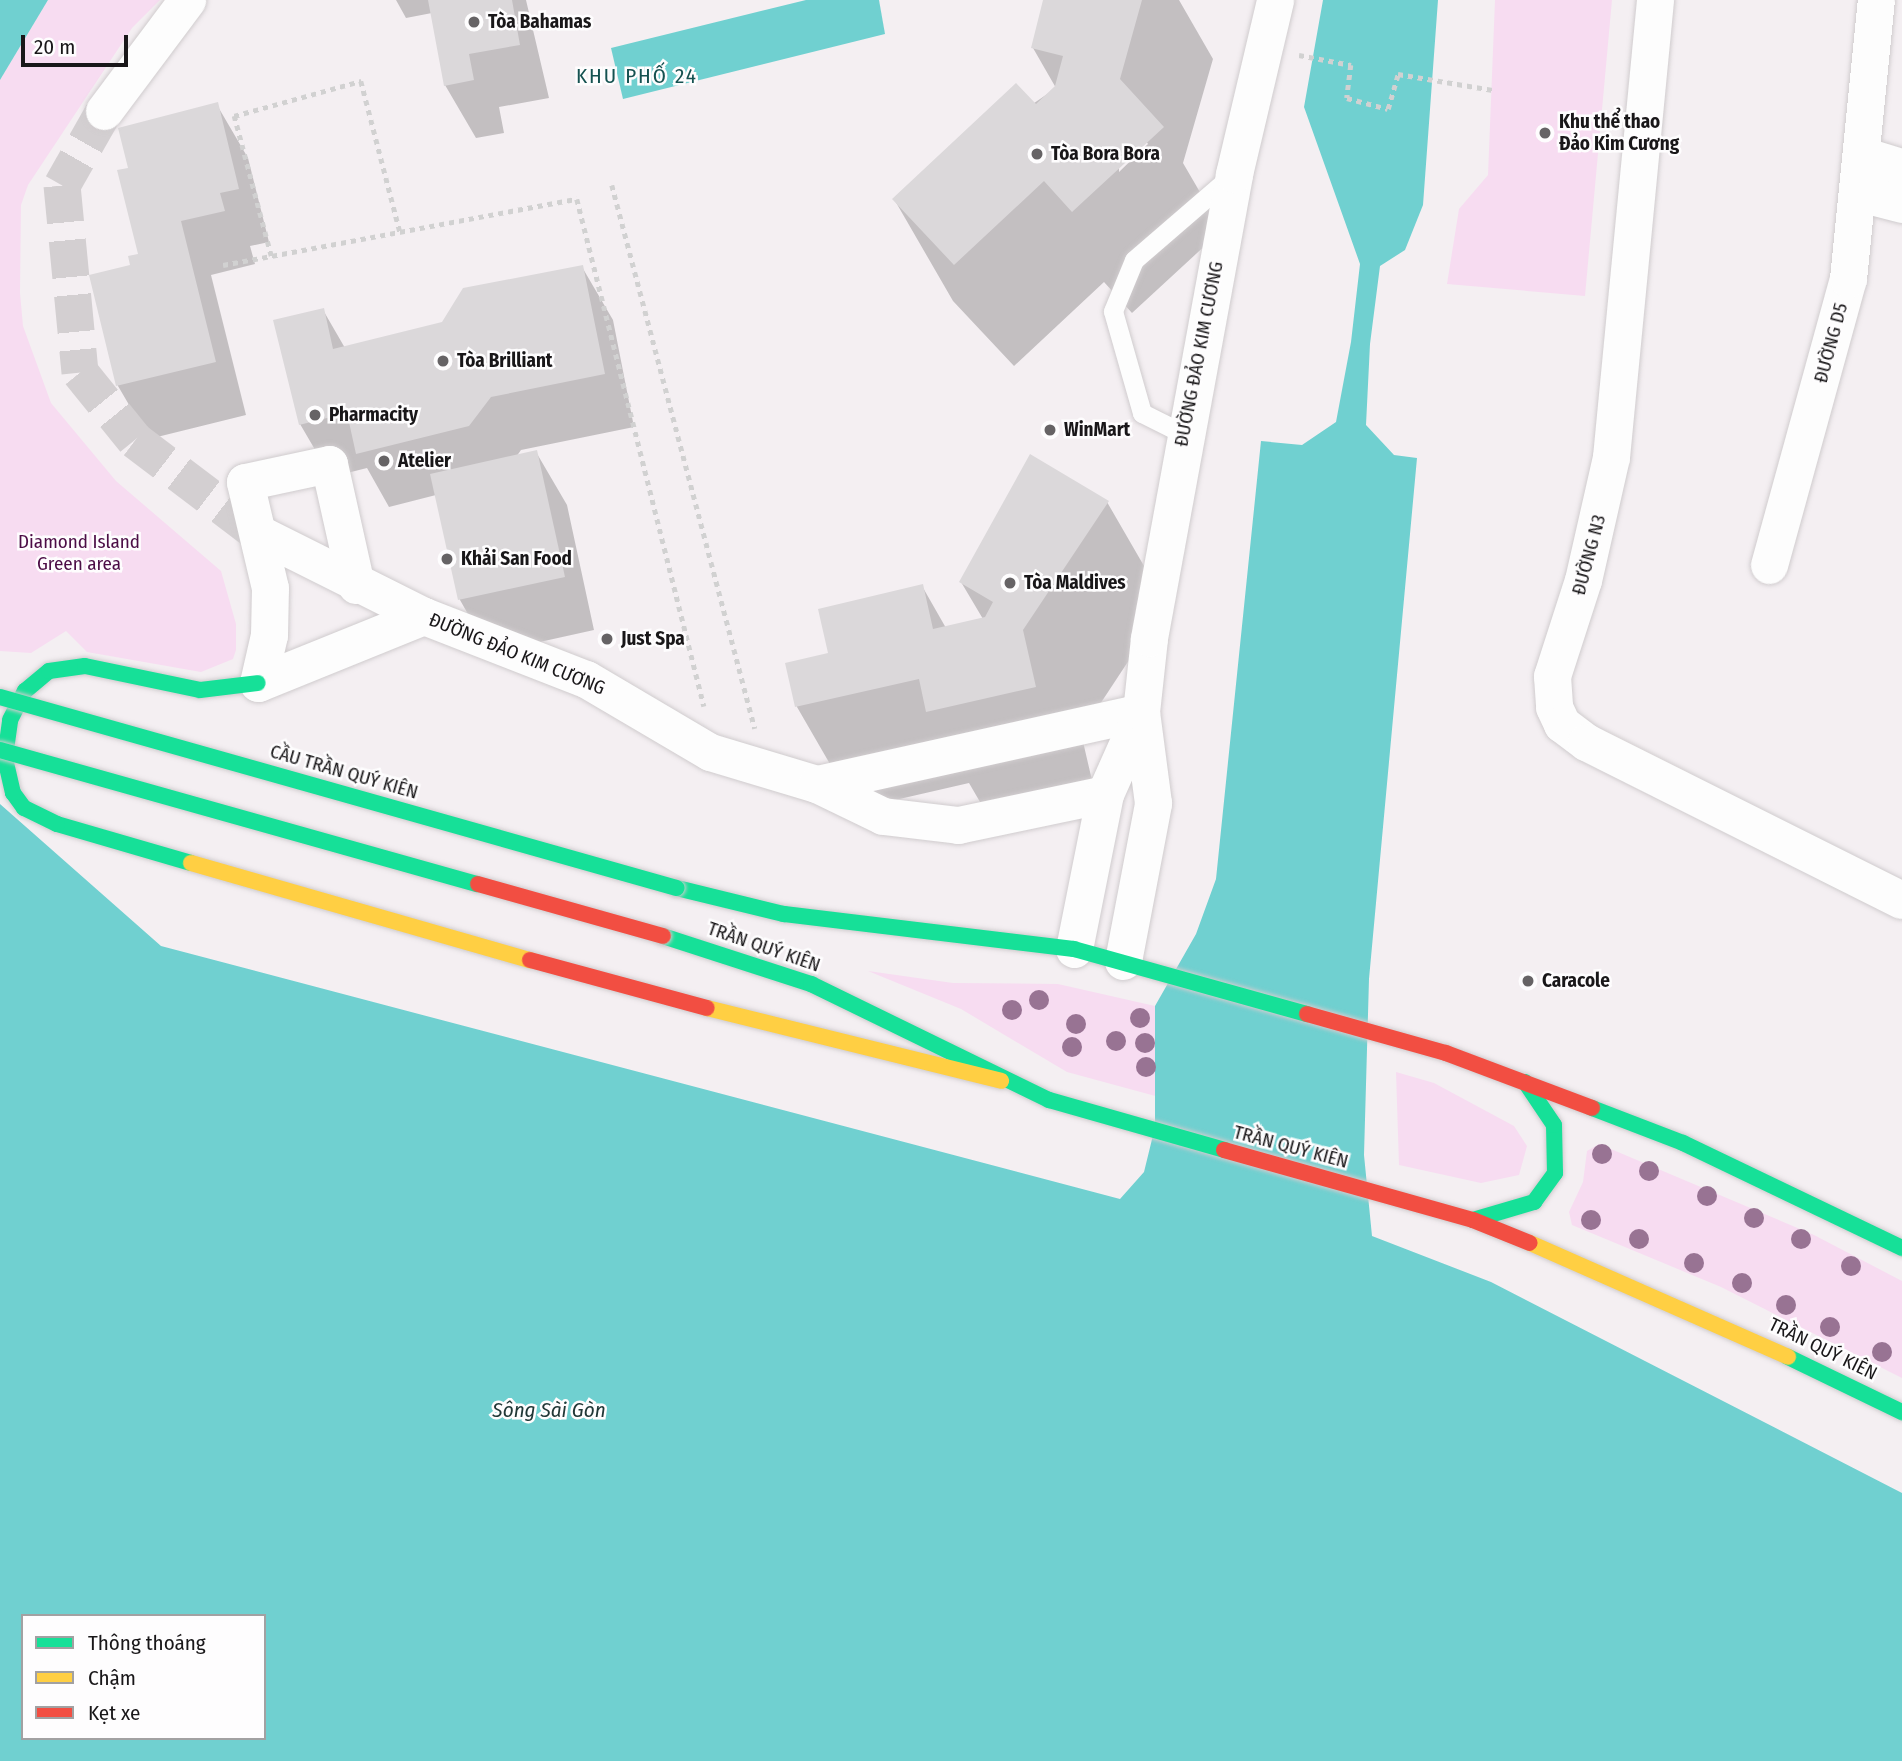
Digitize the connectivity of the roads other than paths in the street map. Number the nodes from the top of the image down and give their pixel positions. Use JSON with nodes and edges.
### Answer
{"nodes":[{"id":1,"x":187,"y":0,"type":"edge"},
{"id":2,"x":1275,"y":0,"type":"edge"},
{"id":3,"x":1655,"y":0,"type":"edge"},
{"id":4,"x":1876,"y":0,"type":"edge"},
{"id":5,"x":1902,"y":4,"type":"edge"},
{"id":6,"x":104,"y":111,"type":"tunnel mouth"},
{"id":7,"x":1869,"y":115,"type":"junction"},
{"id":8,"x":1864,"y":156,"type":"junction"},
{"id":9,"x":1902,"y":167,"type":"edge"},
{"id":10,"x":1234,"y":174,"type":"junction"},
{"id":11,"x":1860,"y":193,"type":"junction"},
{"id":12,"x":1902,"y":204,"type":"edge"},
{"id":13,"x":1184,"y":434,"type":"junction"},
{"id":14,"x":258,"y":533,"type":"junction"},
{"id":15,"x":1769,"y":565,"type":"dead end"},
{"id":16,"x":356,"y":585,"type":"junction"},
{"id":17,"x":424,"y":616,"type":"junction"},
{"id":18,"x":258,"y":683,"type":"junction"},
{"id":19,"x":0,"y":697,"type":"edge"},
{"id":20,"x":1141,"y":712,"type":"junction"},
{"id":21,"x":0,"y":750,"type":"edge"},
{"id":22,"x":817,"y":785,"type":"junction"},
{"id":23,"x":1105,"y":794,"type":"junction"},
{"id":24,"x":677,"y":888,"type":"joint"},
{"id":25,"x":1902,"y":900,"type":"edge"},
{"id":26,"x":1074,"y":949,"type":"junction"},
{"id":27,"x":1124,"y":961,"type":"junction"},
{"id":28,"x":1001,"y":1081,"type":"junction"},
{"id":29,"x":1525,"y":1082,"type":"junction"},
{"id":30,"x":1473,"y":1220,"type":"junction"},
{"id":31,"x":1902,"y":1248,"type":"edge"},
{"id":32,"x":1902,"y":1412,"type":"edge"}],
"edges":[{"from":1,"to":6,"type":"street"},
{"from":2,"to":10,"type":"street","name":"ĐƯỜNG ĐẢO KIM CƯƠNG"},
{"from":3,"to":25,"type":"street","name":"ĐƯỜNG N3"},
{"from":4,"to":7,"type":"street","name":"ĐƯỜNG D5"},
{"from":5,"to":7,"type":"street","name":"ĐƯỜNG D5"},
{"from":7,"to":8,"type":"street","name":"ĐƯỜNG D5"},
{"from":8,"to":9,"type":"street"},
{"from":8,"to":11,"type":"street","name":"ĐƯỜNG D5"},
{"from":10,"to":13,"type":"street","name":"ĐƯỜNG ĐẢO KIM CƯƠNG"},
{"from":10,"to":13,"type":"lane"},
{"from":11,"to":12,"type":"street"},
{"from":11,"to":15,"type":"street","name":"ĐƯỜNG D5"},
{"from":13,"to":20,"type":"street","name":"ĐƯỜNG ĐẢO KIM CƯƠNG"},
{"from":14,"to":16,"type":"street","name":"ĐƯỜNG ĐẢO KIM CƯƠNG"},
{"from":14,"to":16,"type":"street"},
{"from":14,"to":18,"type":"street"},
{"from":16,"to":17,"type":"street","name":"ĐƯỜNG ĐẢO KIM CƯƠNG"},
{"from":17,"to":18,"type":"street"},
{"from":17,"to":22,"type":"street","name":"ĐƯỜNG ĐẢO KIM CƯƠNG"},
{"from":18,"to":28,"type":"street"},
{"from":19,"to":24,"type":"street","name":"CẦU TRẦN QUÝ KIÊN","bridge":true},
{"from":20,"to":22,"type":"street","name":"ĐƯỜNG ĐẢO KIM CƯƠNG"},
{"from":20,"to":23,"type":"street","name":"ĐƯỜNG ĐẢO KIM CƯƠNG"},
{"from":20,"to":27,"type":"street","name":"ĐƯỜNG ĐẢO KIM CƯƠNG"},
{"from":21,"to":28,"type":"street","name":"TRẦN QUÝ KIÊN","bridge":true},
{"from":22,"to":23,"type":"street","name":"ĐƯỜNG ĐẢO KIM CƯƠNG"},
{"from":23,"to":26,"type":"street","name":"ĐƯỜNG ĐẢO KIM CƯƠNG"},
{"from":24,"to":26,"type":"street","name":"TRẦN QUÝ KIÊN"},
{"from":26,"to":27,"type":"street","name":"TRẦN QUÝ KIÊN"},
{"from":27,"to":29,"type":"street","name":"TRẦN QUÝ KIÊN"},
{"from":28,"to":30,"type":"street","name":"TRẦN QUÝ KIÊN"},
{"from":29,"to":30,"type":"street"},
{"from":29,"to":31,"type":"street","name":"TRẦN QUÝ KIÊN"},
{"from":30,"to":32,"type":"street","name":"TRẦN QUÝ KIÊN"}]}
